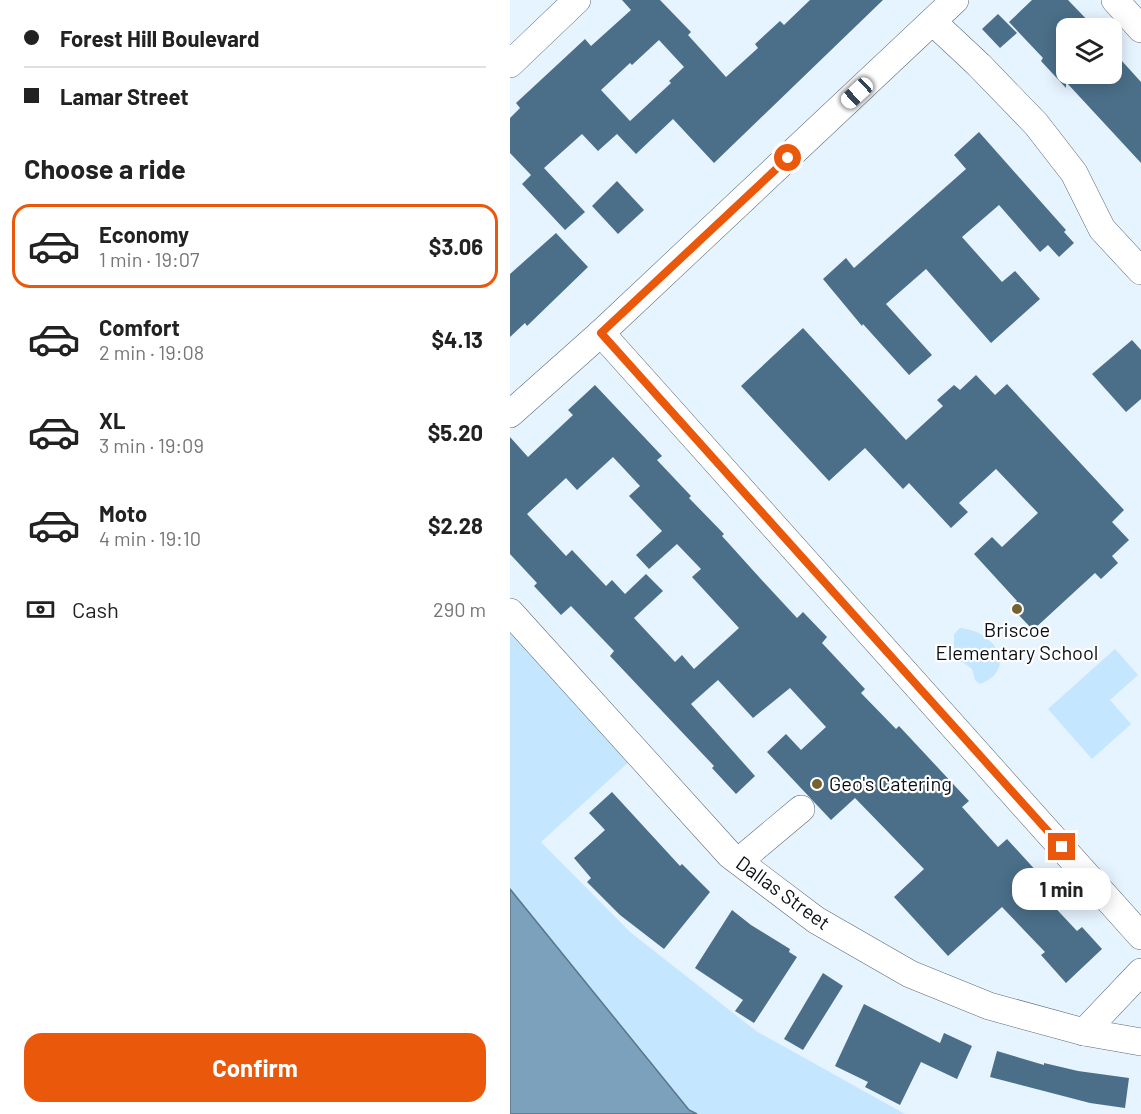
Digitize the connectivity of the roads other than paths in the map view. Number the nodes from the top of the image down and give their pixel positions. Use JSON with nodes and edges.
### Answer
{"nodes":[{"id":1,"x":577,"y":0,"type":"edge"},
{"id":2,"x":955,"y":0,"type":"edge"},
{"id":3,"x":1115,"y":0,"type":"edge"},
{"id":4,"x":933,"y":21,"type":"junction"},
{"id":5,"x":1141,"y":29,"type":"edge"},
{"id":6,"x":510,"y":64,"type":"edge"},
{"id":7,"x":1141,"y":271,"type":"edge"},
{"id":8,"x":601,"y":333,"type":"junction"},
{"id":9,"x":510,"y":414,"type":"edge"},
{"id":10,"x":510,"y":612,"type":"edge"},
{"id":11,"x":801,"y":809,"type":"dead end"},
{"id":12,"x":739,"y":861,"type":"junction"},
{"id":13,"x":1141,"y":936,"type":"edge"},
{"id":14,"x":1141,"y":972,"type":"edge"},
{"id":15,"x":1084,"y":1032,"type":"junction"},
{"id":16,"x":1141,"y":1042,"type":"edge"}],
"edges":[{"from":1,"to":6,"type":"street"},
{"from":2,"to":4,"type":"street"},
{"from":3,"to":5,"type":"street"},
{"from":4,"to":7,"type":"street"},
{"from":4,"to":8,"type":"street"},
{"from":8,"to":9,"type":"street"},
{"from":8,"to":13,"type":"street"},
{"from":10,"to":12,"type":"street","name":"Dallas Street"},
{"from":11,"to":12,"type":"street"},
{"from":12,"to":15,"type":"street","name":"Dallas Street"},
{"from":14,"to":15,"type":"street"},
{"from":15,"to":16,"type":"street","name":"Dallas Street"}]}
